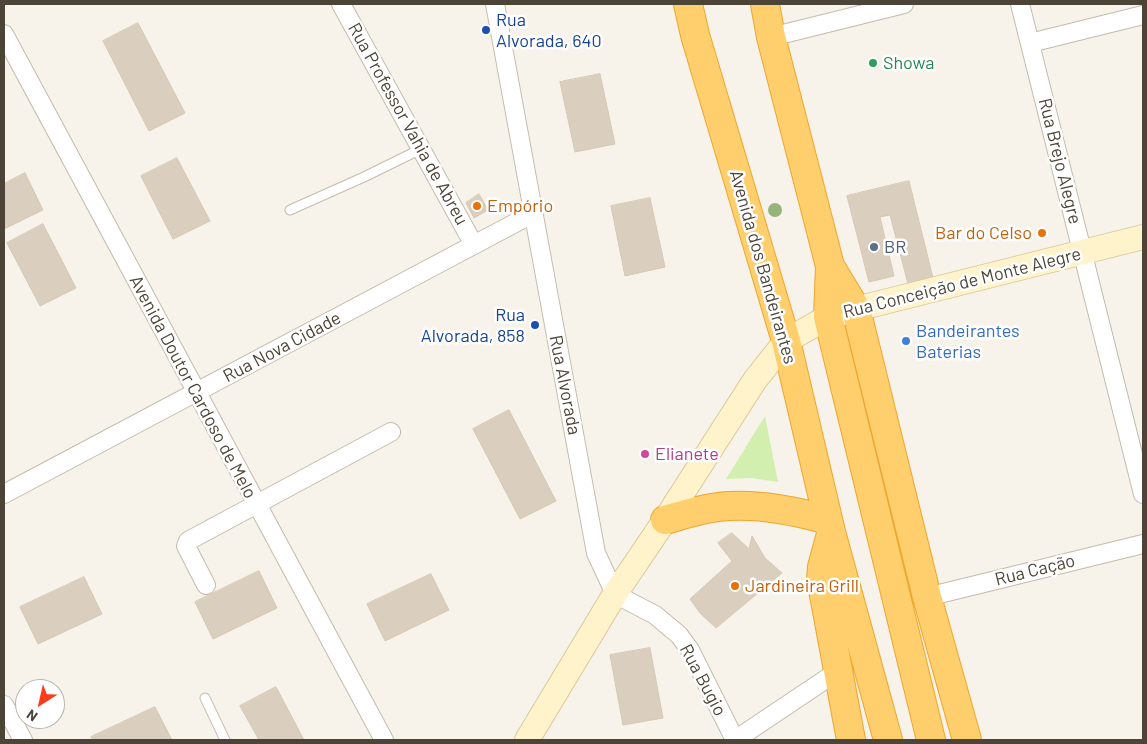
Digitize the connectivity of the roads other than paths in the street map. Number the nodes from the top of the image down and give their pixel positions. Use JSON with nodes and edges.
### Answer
{"nodes":[{"id":1,"x":342,"y":4,"type":"edge"},
{"id":2,"x":496,"y":4,"type":"edge"},
{"id":3,"x":688,"y":4,"type":"edge"},
{"id":4,"x":765,"y":4,"type":"edge"},
{"id":5,"x":904,"y":4,"type":"edge"},
{"id":6,"x":1020,"y":4,"type":"edge"},
{"id":7,"x":1143,"y":15,"type":"edge"},
{"id":8,"x":771,"y":37,"type":"junction"},
{"id":9,"x":5,"y":42,"type":"edge"},
{"id":10,"x":1030,"y":43,"type":"junction"},
{"id":11,"x":421,"y":148,"type":"junction"},
{"id":12,"x":290,"y":210,"type":"dead end"},
{"id":13,"x":534,"y":213,"type":"junction"},
{"id":14,"x":1143,"y":237,"type":"edge"},
{"id":15,"x":474,"y":245,"type":"junction"},
{"id":16,"x":1083,"y":252,"type":"junction"},
{"id":17,"x":830,"y":266,"type":"junction"},
{"id":18,"x":856,"y":309,"type":"junction"},
{"id":19,"x":828,"y":317,"type":"junction"},
{"id":20,"x":786,"y":341,"type":"junction"},
{"id":21,"x":195,"y":392,"type":"junction"},
{"id":22,"x":392,"y":432,"type":"dead end"},
{"id":23,"x":1137,"y":444,"type":"edge"},
{"id":24,"x":4,"y":494,"type":"edge"},
{"id":25,"x":1143,"y":494,"type":"edge"},
{"id":26,"x":256,"y":505,"type":"junction"},
{"id":27,"x":665,"y":520,"type":"junction"},
{"id":28,"x":830,"y":526,"type":"junction"},
{"id":29,"x":1143,"y":544,"type":"edge"},
{"id":30,"x":206,"y":585,"type":"dead end"},
{"id":31,"x":615,"y":594,"type":"junction"},
{"id":32,"x":926,"y":598,"type":"junction"},
{"id":33,"x":838,"y":671,"type":"junction"},
{"id":34,"x":205,"y":698,"type":"dead end"},
{"id":35,"x":4,"y":705,"type":"edge"},
{"id":36,"x":23,"y":740,"type":"edge"},
{"id":37,"x":225,"y":740,"type":"edge"},
{"id":38,"x":384,"y":740,"type":"edge"},
{"id":39,"x":527,"y":740,"type":"edge"},
{"id":40,"x":735,"y":740,"type":"edge"},
{"id":41,"x":851,"y":740,"type":"edge"},
{"id":42,"x":888,"y":740,"type":"edge"},
{"id":43,"x":931,"y":740,"type":"edge"},
{"id":44,"x":967,"y":740,"type":"edge"}],
"edges":[{"from":1,"to":11,"type":"street","name":"Rua Professor Vahia de Abreu"},
{"from":2,"to":13,"type":"street","name":"Rua Alvorada"},
{"from":3,"to":20,"type":"highway","name":"Avenida dos Bandeirantes"},
{"from":4,"to":8,"type":"highway"},
{"from":5,"to":8,"type":"street"},
{"from":6,"to":10,"type":"street","name":"Rua Brejo Alegre"},
{"from":7,"to":10,"type":"street"},
{"from":8,"to":17,"type":"highway"},
{"from":9,"to":21,"type":"street","name":"Avenida Doutor Cardoso de Melo"},
{"from":10,"to":16,"type":"street","name":"Rua Brejo Alegre"},
{"from":11,"to":12,"type":"lane"},
{"from":11,"to":15,"type":"street","name":"Rua Professor Vahia de Abreu"},
{"from":13,"to":15,"type":"street","name":"Rua Nova Cidade"},
{"from":13,"to":31,"type":"street","name":"Rua Alvorada"},
{"from":14,"to":16,"type":"street","name":"Rua Conceição de Monte Alegre"},
{"from":15,"to":21,"type":"street","name":"Rua Nova Cidade"},
{"from":16,"to":18,"type":"street","name":"Rua Conceição de Monte Alegre"},
{"from":16,"to":23,"type":"street","name":"Rua Brejo Alegre"},
{"from":17,"to":18,"type":"highway"},
{"from":17,"to":19,"type":"highway"},
{"from":18,"to":19,"type":"street","name":"Rua Conceição de Monte Alegre"},
{"from":18,"to":32,"type":"highway"},
{"from":19,"to":20,"type":"street","name":"Rua Conceição de Monte Alegre"},
{"from":19,"to":43,"type":"highway"},
{"from":20,"to":27,"type":"street"},
{"from":20,"to":28,"type":"highway","name":"Avenida dos Bandeirantes"},
{"from":21,"to":24,"type":"street","name":"Rua Nova Cidade"},
{"from":21,"to":26,"type":"street","name":"Avenida Doutor Cardoso de Melo"},
{"from":22,"to":26,"type":"street"},
{"from":23,"to":25,"type":"street","name":"Rua Brejo Alegre"},
{"from":26,"to":30,"type":"street"},
{"from":26,"to":38,"type":"street","name":"Avenida Doutor Cardoso de Melo"},
{"from":27,"to":28,"type":"highway"},
{"from":27,"to":31,"type":"street"},
{"from":28,"to":33,"type":"highway","name":"Avenida dos Bandeirantes"},
{"from":28,"to":42,"type":"highway","name":"Avenida dos Bandeirantes"},
{"from":29,"to":32,"type":"street","name":"Rua Cação"},
{"from":31,"to":39,"type":"street"},
{"from":31,"to":40,"type":"street","name":"Rua Bugio"},
{"from":32,"to":44,"type":"highway"},
{"from":33,"to":40,"type":"street"},
{"from":33,"to":41,"type":"highway","name":"Avenida dos Bandeirantes"},
{"from":34,"to":37,"type":"lane"},
{"from":35,"to":36,"type":"street"}]}
